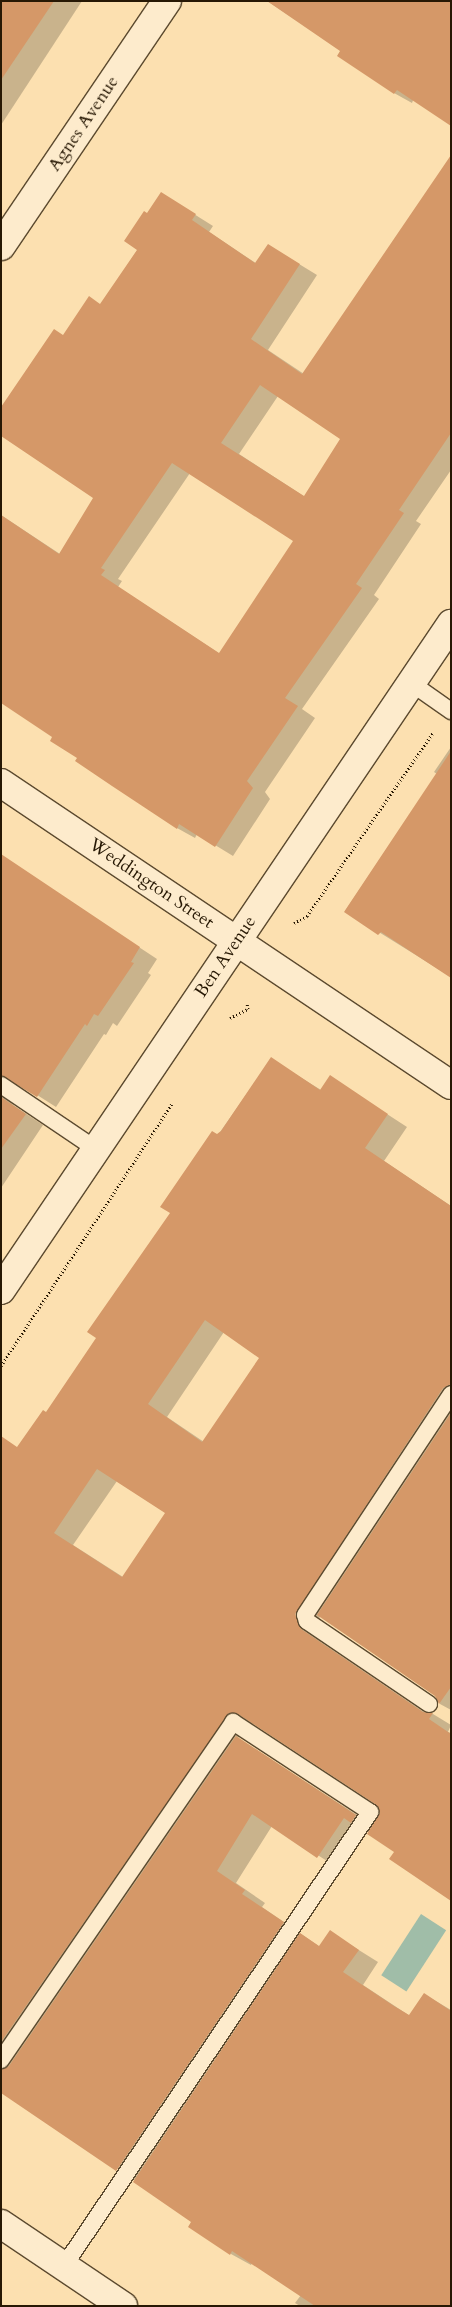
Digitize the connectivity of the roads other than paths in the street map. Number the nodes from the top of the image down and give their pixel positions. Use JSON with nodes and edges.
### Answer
{"nodes":[{"id":1,"x":167,"y":1,"type":"edge"},
{"id":2,"x":1,"y":246,"type":"edge"},
{"id":3,"x":451,"y":624,"type":"edge"},
{"id":4,"x":411,"y":683,"type":"junction"},
{"id":5,"x":450,"y":710,"type":"edge"},
{"id":6,"x":1,"y":783,"type":"edge"},
{"id":7,"x":236,"y":941,"type":"junction"},
{"id":8,"x":1,"y":1085,"type":"edge"},
{"id":9,"x":451,"y":1085,"type":"edge"},
{"id":10,"x":96,"y":1149,"type":"junction"},
{"id":11,"x":1,"y":1290,"type":"edge"},
{"id":12,"x":451,"y":1394,"type":"edge"},
{"id":13,"x":429,"y":1704,"type":"dead end"},
{"id":14,"x":1,"y":2060,"type":"edge"},
{"id":15,"x":1,"y":2224,"type":"edge"},
{"id":16,"x":64,"y":2266,"type":"junction"},
{"id":17,"x":123,"y":2306,"type":"edge"}],
"edges":[{"from":1,"to":2,"type":"street","name":"Agnes Avenue"},
{"from":3,"to":4,"type":"street","name":"Ben Avenue"},
{"from":4,"to":5,"type":"lane"},
{"from":4,"to":7,"type":"street","name":"Ben Avenue"},
{"from":6,"to":7,"type":"street","name":"Weddington Street"},
{"from":7,"to":9,"type":"street","name":"Weddington Street"},
{"from":7,"to":10,"type":"street","name":"Ben Avenue"},
{"from":8,"to":10,"type":"lane"},
{"from":10,"to":11,"type":"street","name":"Ben Avenue"},
{"from":12,"to":13,"type":"lane"},
{"from":14,"to":16,"type":"lane"},
{"from":15,"to":16,"type":"street"},
{"from":16,"to":17,"type":"street"}]}
